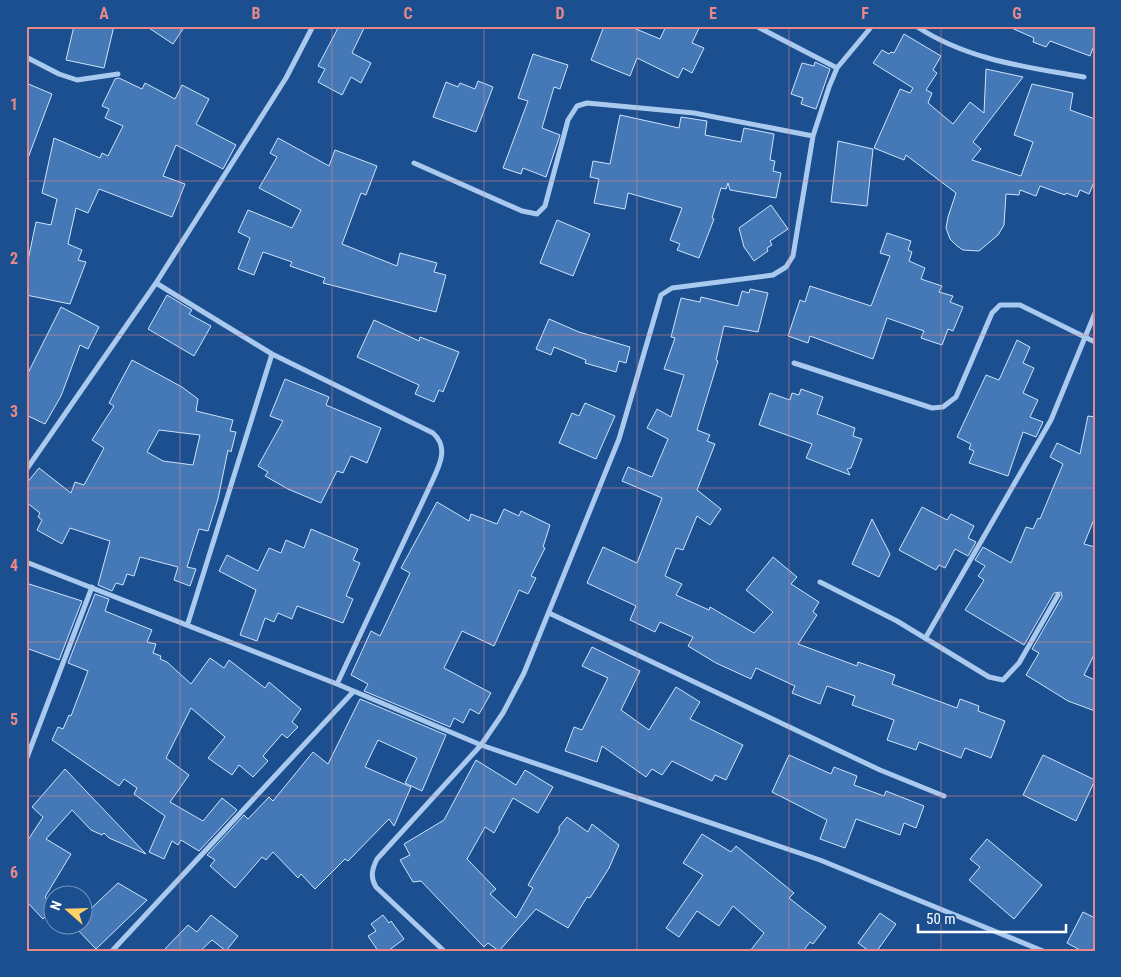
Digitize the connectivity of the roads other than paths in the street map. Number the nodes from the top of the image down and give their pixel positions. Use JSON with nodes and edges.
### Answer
{"nodes":[{"id":1,"x":313,"y":26,"type":"edge"},
{"id":2,"x":756,"y":26,"type":"edge"},
{"id":3,"x":872,"y":26,"type":"edge"},
{"id":4,"x":916,"y":26,"type":"edge"},
{"id":5,"x":26,"y":57,"type":"edge"},
{"id":6,"x":837,"y":68,"type":"junction"},
{"id":7,"x":118,"y":74,"type":"dead end"},
{"id":8,"x":1084,"y":77,"type":"dead end"},
{"id":9,"x":813,"y":136,"type":"junction"},
{"id":10,"x":414,"y":164,"type":"dead end"},
{"id":11,"x":156,"y":283,"type":"junction"},
{"id":12,"x":1095,"y":313,"type":"edge"},
{"id":13,"x":1085,"y":338,"type":"junction"},
{"id":14,"x":1095,"y":342,"type":"edge"},
{"id":15,"x":272,"y":354,"type":"junction"},
{"id":16,"x":794,"y":363,"type":"dead end"},
{"id":17,"x":26,"y":470,"type":"edge"},
{"id":18,"x":26,"y":562,"type":"edge"},
{"id":19,"x":820,"y":582,"type":"dead end"},
{"id":20,"x":92,"y":587,"type":"junction"},
{"id":21,"x":1058,"y":595,"type":"dead end"},
{"id":22,"x":549,"y":613,"type":"junction"},
{"id":23,"x":188,"y":624,"type":"junction"},
{"id":24,"x":926,"y":637,"type":"junction"},
{"id":25,"x":338,"y":684,"type":"junction"},
{"id":26,"x":353,"y":692,"type":"junction"},
{"id":27,"x":481,"y":745,"type":"junction"},
{"id":28,"x":26,"y":760,"type":"edge"},
{"id":29,"x":944,"y":796,"type":"dead end"},
{"id":30,"x":112,"y":951,"type":"edge"},
{"id":31,"x":444,"y":951,"type":"edge"},
{"id":32,"x":1043,"y":951,"type":"edge"}],
"edges":[{"from":1,"to":11,"type":"street"},
{"from":2,"to":6,"type":"street"},
{"from":3,"to":6,"type":"street"},
{"from":4,"to":8,"type":"street"},
{"from":5,"to":7,"type":"street"},
{"from":6,"to":9,"type":"street"},
{"from":9,"to":10,"type":"street"},
{"from":9,"to":22,"type":"street"},
{"from":11,"to":15,"type":"street"},
{"from":11,"to":17,"type":"street"},
{"from":12,"to":13,"type":"street"},
{"from":13,"to":14,"type":"street"},
{"from":13,"to":16,"type":"street"},
{"from":13,"to":24,"type":"street"},
{"from":15,"to":23,"type":"street"},
{"from":15,"to":25,"type":"street"},
{"from":18,"to":20,"type":"street"},
{"from":19,"to":24,"type":"street"},
{"from":20,"to":23,"type":"street"},
{"from":20,"to":28,"type":"street"},
{"from":21,"to":24,"type":"street"},
{"from":22,"to":27,"type":"street"},
{"from":22,"to":29,"type":"street"},
{"from":23,"to":25,"type":"street"},
{"from":25,"to":26,"type":"street"},
{"from":26,"to":27,"type":"street"},
{"from":26,"to":30,"type":"street"},
{"from":27,"to":31,"type":"street"},
{"from":27,"to":32,"type":"street"}]}
